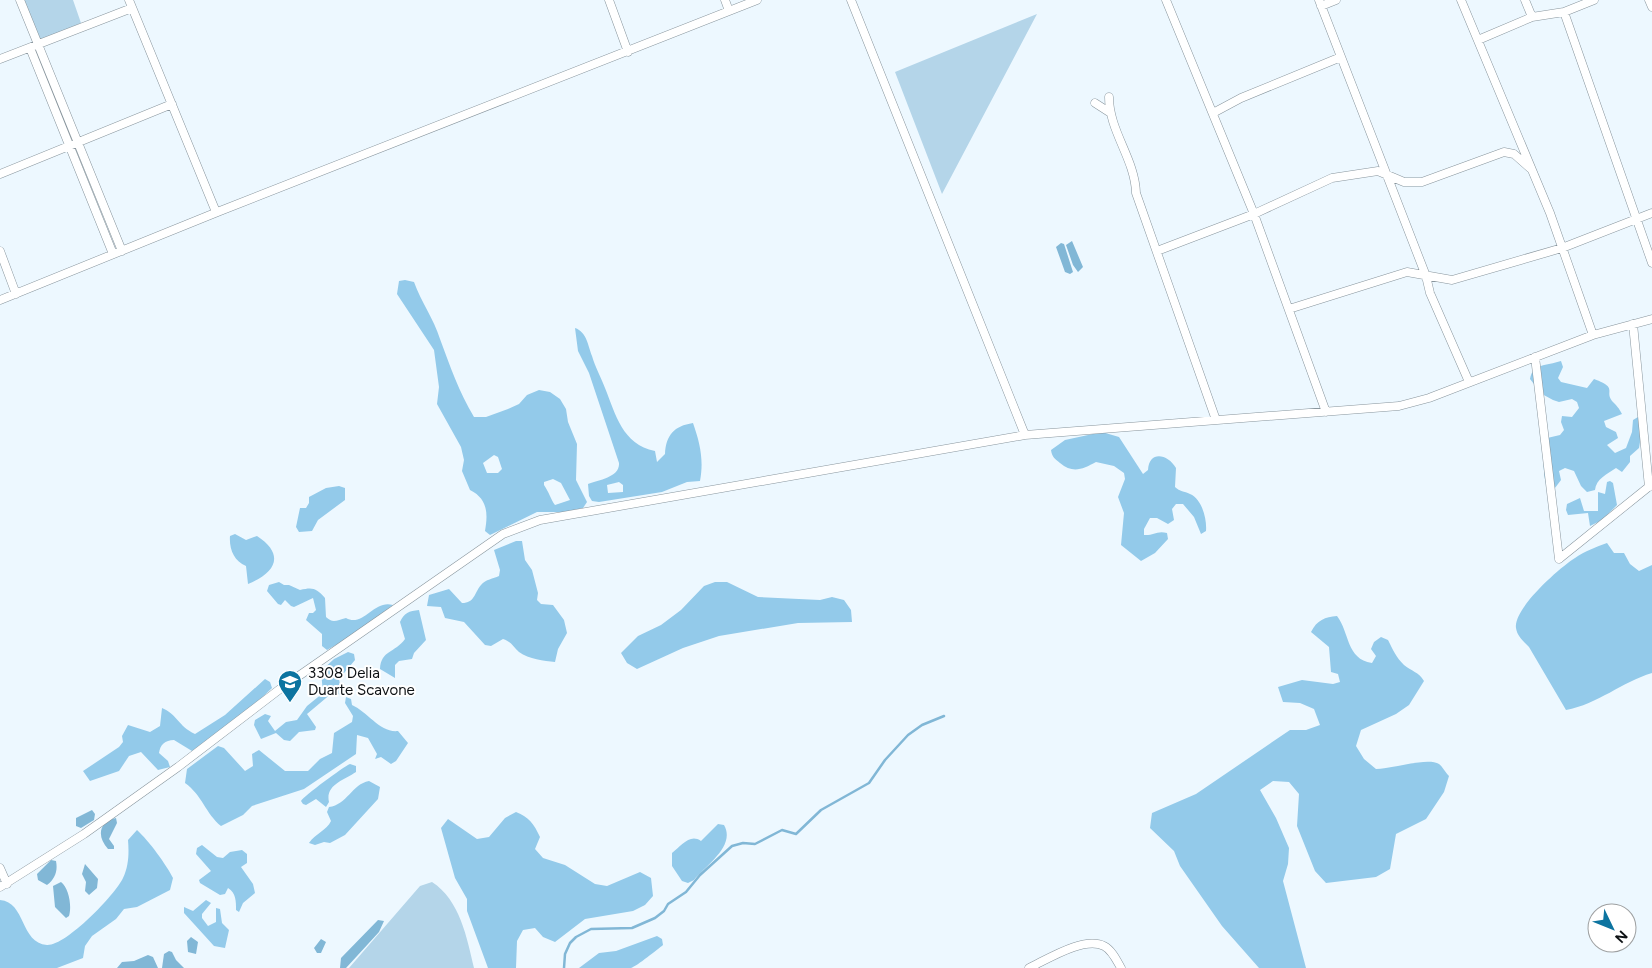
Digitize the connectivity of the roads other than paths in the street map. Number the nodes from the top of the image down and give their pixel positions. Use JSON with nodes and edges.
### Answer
{"nodes":[{"id":1,"x":20,"y":0,"type":"edge"},
{"id":2,"x":129,"y":0,"type":"edge"},
{"id":3,"x":609,"y":0,"type":"edge"},
{"id":4,"x":725,"y":0,"type":"edge"},
{"id":5,"x":757,"y":0,"type":"edge"},
{"id":6,"x":851,"y":0,"type":"edge"},
{"id":7,"x":1166,"y":0,"type":"edge"},
{"id":8,"x":1336,"y":0,"type":"edge"},
{"id":9,"x":1462,"y":0,"type":"edge"},
{"id":10,"x":1525,"y":0,"type":"edge"},
{"id":11,"x":1594,"y":0,"type":"edge"},
{"id":12,"x":1649,"y":0,"type":"edge"},
{"id":13,"x":1320,"y":3,"type":"edge"},
{"id":14,"x":1652,"y":7,"type":"edge"},
{"id":15,"x":132,"y":8,"type":"junction"},
{"id":16,"x":729,"y":11,"type":"junction"},
{"id":17,"x":1564,"y":12,"type":"junction"},
{"id":18,"x":1532,"y":17,"type":"junction"},
{"id":19,"x":1478,"y":40,"type":"junction"},
{"id":20,"x":34,"y":46,"type":"junction"},
{"id":21,"x":628,"y":52,"type":"junction"},
{"id":22,"x":1342,"y":57,"type":"junction"},
{"id":23,"x":0,"y":59,"type":"edge"},
{"id":24,"x":1109,"y":97,"type":"dead end"},
{"id":25,"x":1095,"y":103,"type":"dead end"},
{"id":26,"x":172,"y":104,"type":"junction"},
{"id":27,"x":1109,"y":112,"type":"junction"},
{"id":28,"x":1213,"y":112,"type":"junction"},
{"id":29,"x":73,"y":144,"type":"junction"},
{"id":30,"x":1531,"y":168,"type":"junction"},
{"id":31,"x":0,"y":174,"type":"edge"},
{"id":32,"x":1387,"y":176,"type":"junction"},
{"id":33,"x":216,"y":212,"type":"junction"},
{"id":34,"x":1652,"y":213,"type":"edge"},
{"id":35,"x":1254,"y":214,"type":"junction"},
{"id":36,"x":1638,"y":219,"type":"junction"},
{"id":37,"x":1562,"y":248,"type":"junction"},
{"id":38,"x":0,"y":251,"type":"edge"},
{"id":39,"x":122,"y":251,"type":"junction"},
{"id":40,"x":1157,"y":251,"type":"junction"},
{"id":41,"x":113,"y":254,"type":"junction"},
{"id":42,"x":1652,"y":263,"type":"edge"},
{"id":43,"x":1426,"y":276,"type":"junction"},
{"id":44,"x":16,"y":294,"type":"junction"},
{"id":45,"x":0,"y":300,"type":"edge"},
{"id":46,"x":1289,"y":309,"type":"junction"},
{"id":47,"x":1652,"y":319,"type":"edge"},
{"id":48,"x":1633,"y":324,"type":"junction"},
{"id":49,"x":1593,"y":335,"type":"junction"},
{"id":50,"x":1535,"y":357,"type":"junction"},
{"id":51,"x":1469,"y":382,"type":"junction"},
{"id":52,"x":1326,"y":412,"type":"junction"},
{"id":53,"x":1216,"y":420,"type":"junction"},
{"id":54,"x":1025,"y":435,"type":"junction"},
{"id":55,"x":1651,"y":486,"type":"edge"},
{"id":56,"x":0,"y":868,"type":"edge"},
{"id":57,"x":4,"y":886,"type":"edge"},
{"id":58,"x":1029,"y":968,"type":"edge"},
{"id":59,"x":1121,"y":968,"type":"edge"}],
"edges":[{"from":1,"to":20,"type":"street"},
{"from":2,"to":15,"type":"street"},
{"from":3,"to":21,"type":"street"},
{"from":4,"to":16,"type":"street"},
{"from":5,"to":16,"type":"street"},
{"from":6,"to":54,"type":"street"},
{"from":7,"to":28,"type":"street"},
{"from":8,"to":13,"type":"street"},
{"from":9,"to":19,"type":"street"},
{"from":10,"to":18,"type":"street"},
{"from":11,"to":17,"type":"street"},
{"from":12,"to":14,"type":"street"},
{"from":13,"to":22,"type":"street"},
{"from":15,"to":20,"type":"street"},
{"from":15,"to":26,"type":"street"},
{"from":16,"to":21,"type":"street"},
{"from":17,"to":18,"type":"street"},
{"from":17,"to":36,"type":"street"},
{"from":18,"to":19,"type":"street"},
{"from":19,"to":30,"type":"street"},
{"from":20,"to":23,"type":"street"},
{"from":20,"to":29,"type":"street"},
{"from":21,"to":33,"type":"street"},
{"from":22,"to":28,"type":"street"},
{"from":22,"to":32,"type":"street"},
{"from":24,"to":27,"type":"street"},
{"from":25,"to":27,"type":"street"},
{"from":26,"to":29,"type":"street"},
{"from":26,"to":33,"type":"street"},
{"from":27,"to":40,"type":"street"},
{"from":28,"to":35,"type":"street"},
{"from":29,"to":31,"type":"street"},
{"from":29,"to":39,"type":"street"},
{"from":29,"to":41,"type":"street"},
{"from":30,"to":32,"type":"street"},
{"from":30,"to":37,"type":"street"},
{"from":32,"to":35,"type":"street"},
{"from":32,"to":43,"type":"street"},
{"from":33,"to":39,"type":"street"},
{"from":34,"to":36,"type":"street"},
{"from":35,"to":40,"type":"street"},
{"from":35,"to":46,"type":"street"},
{"from":36,"to":37,"type":"street"},
{"from":36,"to":42,"type":"street"},
{"from":37,"to":43,"type":"street"},
{"from":37,"to":49,"type":"street"},
{"from":38,"to":44,"type":"street"},
{"from":39,"to":41,"type":"street"},
{"from":40,"to":53,"type":"street"},
{"from":41,"to":44,"type":"street"},
{"from":43,"to":46,"type":"street"},
{"from":43,"to":51,"type":"street"},
{"from":44,"to":45,"type":"street"},
{"from":46,"to":52,"type":"street"},
{"from":47,"to":48,"type":"street"},
{"from":48,"to":49,"type":"street"},
{"from":48,"to":55,"type":"street"},
{"from":49,"to":50,"type":"street"},
{"from":50,"to":51,"type":"street"},
{"from":50,"to":55,"type":"street"},
{"from":51,"to":52,"type":"street"},
{"from":52,"to":53,"type":"street"},
{"from":53,"to":54,"type":"street"},
{"from":54,"to":57,"type":"street"},
{"from":56,"to":57,"type":"street"},
{"from":58,"to":59,"type":"street"}]}
